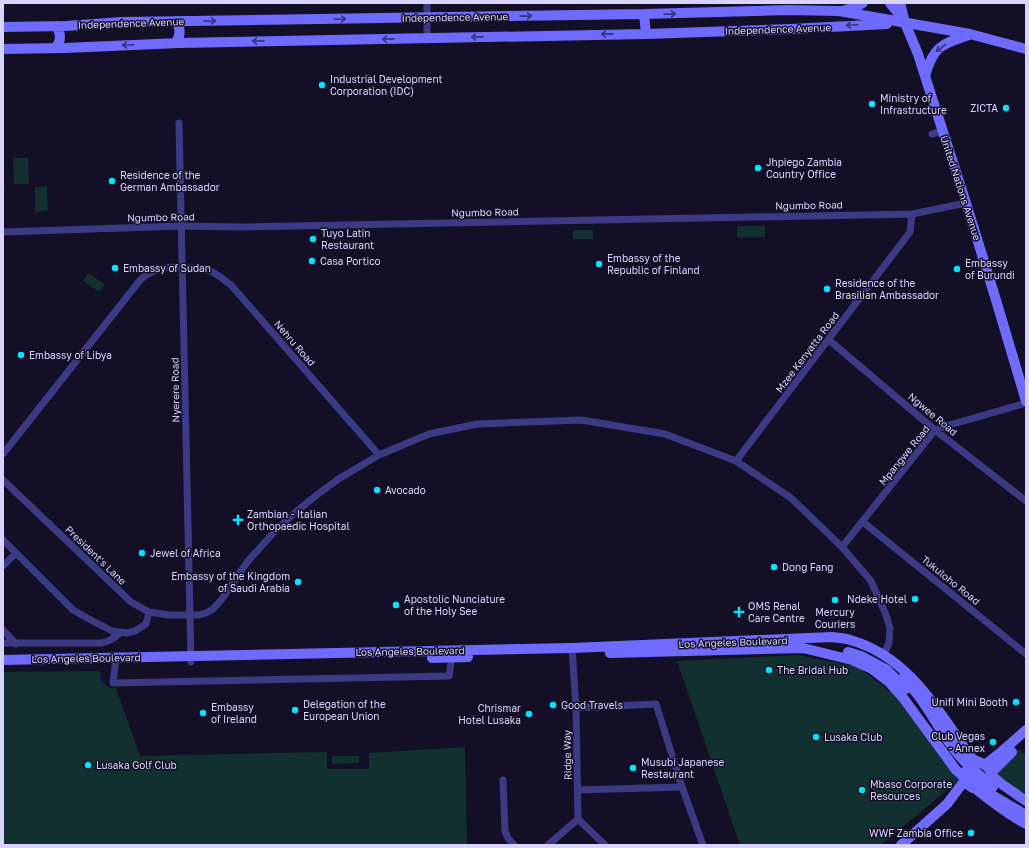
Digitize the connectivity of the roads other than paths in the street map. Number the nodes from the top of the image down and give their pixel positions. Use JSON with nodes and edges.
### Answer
{"nodes":[{"id":1,"x":427,"y":3,"type":"edge"},
{"id":2,"x":863,"y":3,"type":"edge"},
{"id":3,"x":890,"y":3,"type":"edge"},
{"id":4,"x":900,"y":3,"type":"edge"},
{"id":5,"x":839,"y":11,"type":"junction"},
{"id":6,"x":644,"y":14,"type":"junction"},
{"id":7,"x":428,"y":18,"type":"junction"},
{"id":8,"x":180,"y":21,"type":"junction"},
{"id":9,"x":905,"y":23,"type":"junction"},
{"id":10,"x":61,"y":26,"type":"junction"},
{"id":11,"x":3,"y":27,"type":"edge"},
{"id":12,"x":646,"y":34,"type":"junction"},
{"id":13,"x":970,"y":34,"type":"junction"},
{"id":14,"x":427,"y":38,"type":"junction"},
{"id":15,"x":180,"y":43,"type":"junction"},
{"id":16,"x":60,"y":48,"type":"junction"},
{"id":17,"x":3,"y":49,"type":"edge"},
{"id":18,"x":1026,"y":49,"type":"edge"},
{"id":19,"x":925,"y":76,"type":"junction"},
{"id":20,"x":179,"y":123,"type":"dead end"},
{"id":21,"x":943,"y":131,"type":"junction"},
{"id":22,"x":932,"y":134,"type":"dead end"},
{"id":23,"x":966,"y":203,"type":"junction"},
{"id":24,"x":912,"y":214,"type":"junction"},
{"id":25,"x":181,"y":226,"type":"junction"},
{"id":26,"x":3,"y":232,"type":"edge"},
{"id":27,"x":182,"y":267,"type":"junction"},
{"id":28,"x":829,"y":340,"type":"junction"},
{"id":29,"x":1026,"y":402,"type":"edge"},
{"id":30,"x":936,"y":430,"type":"junction"},
{"id":31,"x":3,"y":454,"type":"edge"},
{"id":32,"x":379,"y":455,"type":"junction"},
{"id":33,"x":736,"y":461,"type":"junction"},
{"id":34,"x":3,"y":480,"type":"edge"},
{"id":35,"x":1026,"y":501,"type":"edge"},
{"id":36,"x":863,"y":522,"type":"junction"},
{"id":37,"x":3,"y":540,"type":"edge"},
{"id":38,"x":842,"y":547,"type":"junction"},
{"id":39,"x":16,"y":553,"type":"junction"},
{"id":40,"x":3,"y":566,"type":"edge"},
{"id":41,"x":149,"y":612,"type":"junction"},
{"id":42,"x":190,"y":615,"type":"junction"},
{"id":43,"x":3,"y":630,"type":"edge"},
{"id":44,"x":120,"y":632,"type":"junction"},
{"id":45,"x":816,"y":638,"type":"junction"},
{"id":46,"x":3,"y":643,"type":"edge"},
{"id":47,"x":16,"y":644,"type":"junction"},
{"id":48,"x":573,"y":651,"type":"junction"},
{"id":49,"x":884,"y":654,"type":"junction"},
{"id":50,"x":1026,"y":654,"type":"edge"},
{"id":51,"x":452,"y":657,"type":"junction"},
{"id":52,"x":191,"y":659,"type":"junction"},
{"id":53,"x":3,"y":660,"type":"edge"},
{"id":54,"x":116,"y":660,"type":"junction"},
{"id":55,"x":3,"y":666,"type":"edge"},
{"id":56,"x":576,"y":708,"type":"junction"},
{"id":57,"x":1026,"y":730,"type":"edge"},
{"id":58,"x":1026,"y":739,"type":"edge"},
{"id":59,"x":988,"y":769,"type":"junction"},
{"id":60,"x":965,"y":773,"type":"junction"},
{"id":61,"x":503,"y":780,"type":"dead end"},
{"id":62,"x":682,"y":787,"type":"junction"},
{"id":63,"x":974,"y":789,"type":"junction"},
{"id":64,"x":577,"y":790,"type":"junction"},
{"id":65,"x":990,"y":790,"type":"junction"},
{"id":66,"x":1026,"y":801,"type":"edge"},
{"id":67,"x":947,"y":804,"type":"junction"},
{"id":68,"x":1026,"y":809,"type":"edge"},
{"id":69,"x":1026,"y":815,"type":"edge"},
{"id":70,"x":578,"y":819,"type":"junction"},
{"id":71,"x":1026,"y":824,"type":"edge"},
{"id":72,"x":514,"y":845,"type":"edge"},
{"id":73,"x":548,"y":845,"type":"edge"},
{"id":74,"x":605,"y":845,"type":"edge"},
{"id":75,"x":703,"y":845,"type":"edge"},
{"id":76,"x":901,"y":845,"type":"edge"}],
"edges":[{"from":1,"to":7,"type":"street"},
{"from":2,"to":5,"type":"main road"},
{"from":3,"to":9,"type":"main road"},
{"from":4,"to":9,"type":"main road"},
{"from":6,"to":5,"type":"main road","name":"Independence Avenue","one_way":true},
{"from":5,"to":9,"type":"main road","name":"Independence Avenue"},
{"from":7,"to":6,"type":"main road","name":"Independence Avenue","one_way":true},
{"from":6,"to":12,"type":"main road"},
{"from":8,"to":7,"type":"main road","name":"Independence Avenue","one_way":true},
{"from":7,"to":14,"type":"street"},
{"from":8,"to":10,"type":"main road","name":"Independence Avenue"},
{"from":8,"to":15,"type":"main road"},
{"from":9,"to":12,"type":"main road","name":"Independence Avenue","one_way":true},
{"from":9,"to":13,"type":"main road","name":"Independence Avenue"},
{"from":9,"to":19,"type":"main road","name":"United Nations Avenue"},
{"from":10,"to":11,"type":"main road","name":"Independence Avenue"},
{"from":10,"to":16,"type":"main road"},
{"from":12,"to":14,"type":"main road","name":"Independence Avenue","one_way":true},
{"from":13,"to":18,"type":"main road","name":"Independence Avenue"},
{"from":13,"to":19,"type":"main road","one_way":true},
{"from":14,"to":15,"type":"main road","name":"Independence Avenue","one_way":true},
{"from":15,"to":16,"type":"main road","name":"Independence Avenue","one_way":true},
{"from":16,"to":17,"type":"main road","name":"Independence Avenue"},
{"from":19,"to":21,"type":"main road","name":"United Nations Avenue"},
{"from":20,"to":25,"type":"street","name":"Nyerere Road"},
{"from":21,"to":22,"type":"street"},
{"from":21,"to":23,"type":"main road","name":"United Nations Avenue"},
{"from":23,"to":24,"type":"street","name":"Ngumbo Road"},
{"from":23,"to":29,"type":"main road","name":"United Nations Avenue"},
{"from":24,"to":25,"type":"street","name":"Ngumbo Road"},
{"from":24,"to":28,"type":"street","name":"Mzee Kenyatta Road"},
{"from":25,"to":26,"type":"street","name":"Ngumbo Road"},
{"from":25,"to":27,"type":"street","name":"Nyerere Road"},
{"from":27,"to":31,"type":"street","name":"Nehru Road"},
{"from":27,"to":32,"type":"street","name":"Nehru Road"},
{"from":27,"to":42,"type":"street","name":"Nyerere Road"},
{"from":28,"to":30,"type":"street","name":"Ngwee Road"},
{"from":28,"to":33,"type":"street","name":"Mzee Kenyatta Road"},
{"from":29,"to":30,"type":"street","name":"Mpangwe Road"},
{"from":30,"to":35,"type":"street","name":"Ngwee Road"},
{"from":30,"to":36,"type":"street","name":"Mpangwe Road"},
{"from":32,"to":33,"type":"street","name":"President's Lane"},
{"from":32,"to":42,"type":"street","name":"President's Lane"},
{"from":33,"to":38,"type":"street","name":"President's Lane"},
{"from":34,"to":41,"type":"street","name":"President's Lane"},
{"from":36,"to":38,"type":"street","name":"Mpangwe Road"},
{"from":36,"to":50,"type":"street","name":"Tukuloho Road"},
{"from":37,"to":39,"type":"street"},
{"from":38,"to":49,"type":"street","name":"President's Lane"},
{"from":39,"to":40,"type":"street"},
{"from":39,"to":44,"type":"street"},
{"from":41,"to":42,"type":"street","name":"President's Lane"},
{"from":41,"to":44,"type":"street"},
{"from":42,"to":52,"type":"street","name":"Nyerere Road"},
{"from":43,"to":47,"type":"street"},
{"from":44,"to":47,"type":"street"},
{"from":45,"to":48,"type":"main road","name":"Los Angeles Boulevard"},
{"from":45,"to":49,"type":"main road","name":"Los Angeles Boulevard"},
{"from":45,"to":60,"type":"main road","name":"Los Angeles Boulevard"},
{"from":46,"to":47,"type":"street"},
{"from":48,"to":51,"type":"main road","name":"Los Angeles Boulevard"},
{"from":48,"to":52,"type":"main road","name":"Los Angeles Boulevard"},
{"from":48,"to":56,"type":"street","name":"Ridge Way"},
{"from":48,"to":60,"type":"main road","name":"Los Angeles Boulevard"},
{"from":49,"to":59,"type":"main road","name":"Los Angeles Boulevard"},
{"from":51,"to":52,"type":"main road","name":"Los Angeles Boulevard"},
{"from":51,"to":54,"type":"street"},
{"from":52,"to":54,"type":"main road","name":"Los Angeles Boulevard"},
{"from":53,"to":54,"type":"main road","name":"Los Angeles Boulevard"},
{"from":54,"to":55,"type":"main road","name":"Los Angeles Boulevard"},
{"from":56,"to":62,"type":"street"},
{"from":56,"to":64,"type":"street","name":"Ridge Way"},
{"from":57,"to":59,"type":"main road"},
{"from":58,"to":59,"type":"main road"},
{"from":59,"to":60,"type":"main road"},
{"from":59,"to":63,"type":"main road"},
{"from":59,"to":66,"type":"main road","name":"Los Angeles Boulevard"},
{"from":60,"to":63,"type":"main road"},
{"from":60,"to":65,"type":"main road","name":"Los Angeles Boulevard","bridge":true},
{"from":60,"to":67,"type":"main road"},
{"from":61,"to":72,"type":"street"},
{"from":62,"to":64,"type":"street"},
{"from":62,"to":75,"type":"street"},
{"from":63,"to":67,"type":"main road"},
{"from":63,"to":71,"type":"main road"},
{"from":64,"to":70,"type":"street","name":"Ridge Way"},
{"from":65,"to":68,"type":"main road","name":"Los Angeles Boulevard"},
{"from":65,"to":69,"type":"main road","name":"Los Angeles Boulevard"},
{"from":67,"to":76,"type":"main road"},
{"from":70,"to":73,"type":"street"},
{"from":70,"to":74,"type":"street"}]}
